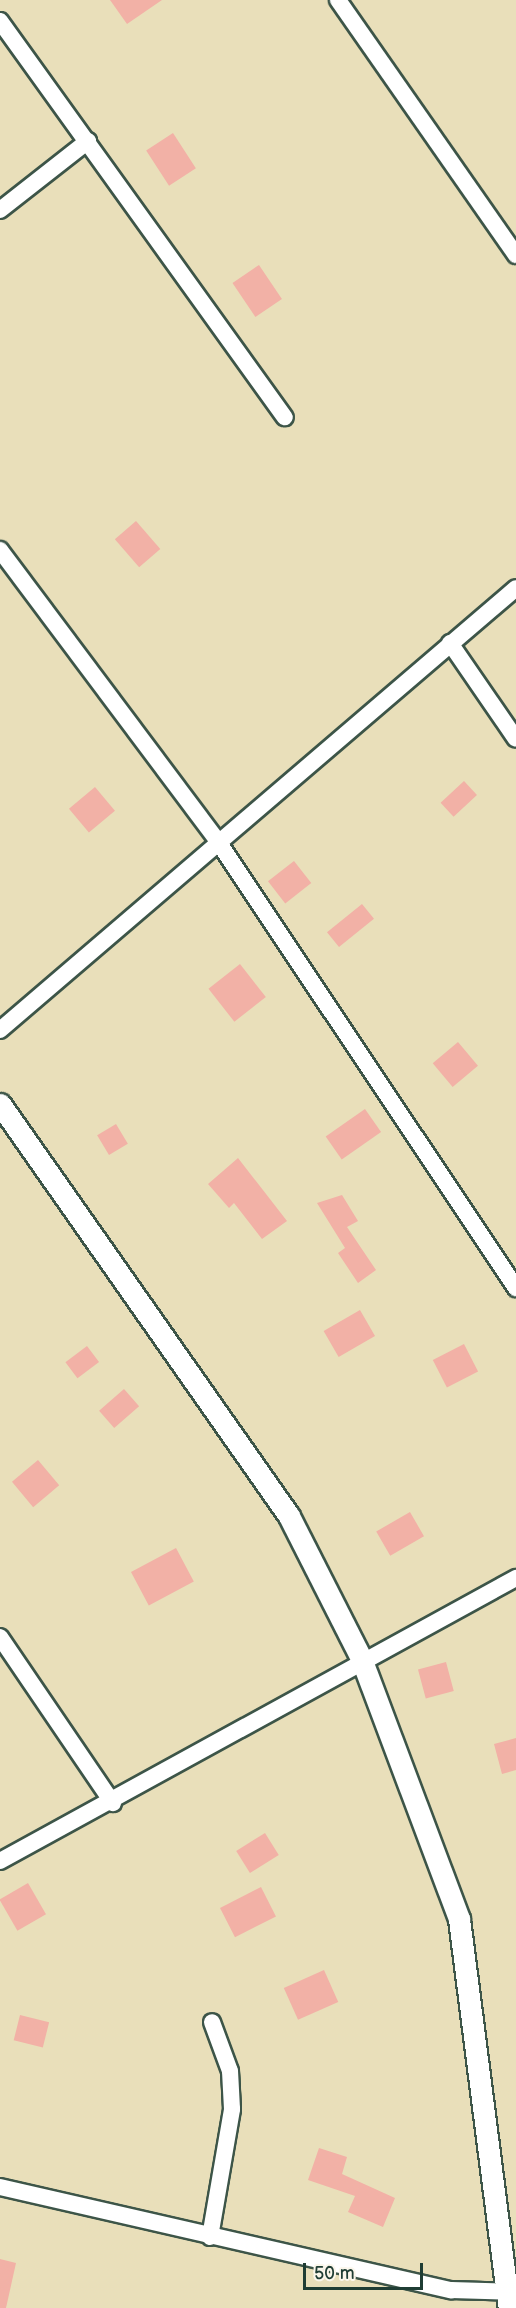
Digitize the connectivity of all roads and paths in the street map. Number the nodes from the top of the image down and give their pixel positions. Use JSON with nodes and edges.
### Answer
{"nodes":[{"id":1,"x":338,"y":0,"type":"edge"},
{"id":2,"x":0,"y":21,"type":"edge"},
{"id":3,"x":88,"y":141,"type":"junction"},
{"id":4,"x":0,"y":210,"type":"edge"},
{"id":5,"x":516,"y":255,"type":"edge"},
{"id":6,"x":285,"y":417,"type":"dead end"},
{"id":7,"x":0,"y":550,"type":"edge"},
{"id":8,"x":516,"y":588,"type":"edge"},
{"id":9,"x":450,"y":643,"type":"junction"},
{"id":10,"x":516,"y":739,"type":"edge"},
{"id":11,"x":217,"y":840,"type":"junction"},
{"id":12,"x":0,"y":1030,"type":"edge"},
{"id":13,"x":0,"y":1104,"type":"edge"},
{"id":14,"x":516,"y":1288,"type":"edge"},
{"id":15,"x":516,"y":1578,"type":"edge"},
{"id":16,"x":0,"y":1637,"type":"edge"},
{"id":17,"x":361,"y":1658,"type":"junction"},
{"id":18,"x":112,"y":1803,"type":"junction"},
{"id":19,"x":0,"y":1860,"type":"edge"},
{"id":20,"x":212,"y":2022,"type":"dead end"},
{"id":21,"x":0,"y":2187,"type":"edge"},
{"id":22,"x":210,"y":2237,"type":"junction"},
{"id":23,"x":511,"y":2297,"type":"edge"}],
"edges":[{"from":1,"to":5,"type":"street"},
{"from":2,"to":3,"type":"street"},
{"from":3,"to":4,"type":"street"},
{"from":3,"to":6,"type":"street"},
{"from":7,"to":11,"type":"street"},
{"from":8,"to":9,"type":"street"},
{"from":9,"to":10,"type":"street"},
{"from":9,"to":11,"type":"street"},
{"from":11,"to":12,"type":"street"},
{"from":11,"to":14,"type":"street"},
{"from":13,"to":17,"type":"street"},
{"from":15,"to":17,"type":"street"},
{"from":16,"to":18,"type":"street"},
{"from":17,"to":18,"type":"street"},
{"from":17,"to":23,"type":"street"},
{"from":18,"to":19,"type":"street"},
{"from":20,"to":22,"type":"street"},
{"from":21,"to":22,"type":"street"},
{"from":22,"to":23,"type":"street"}]}
